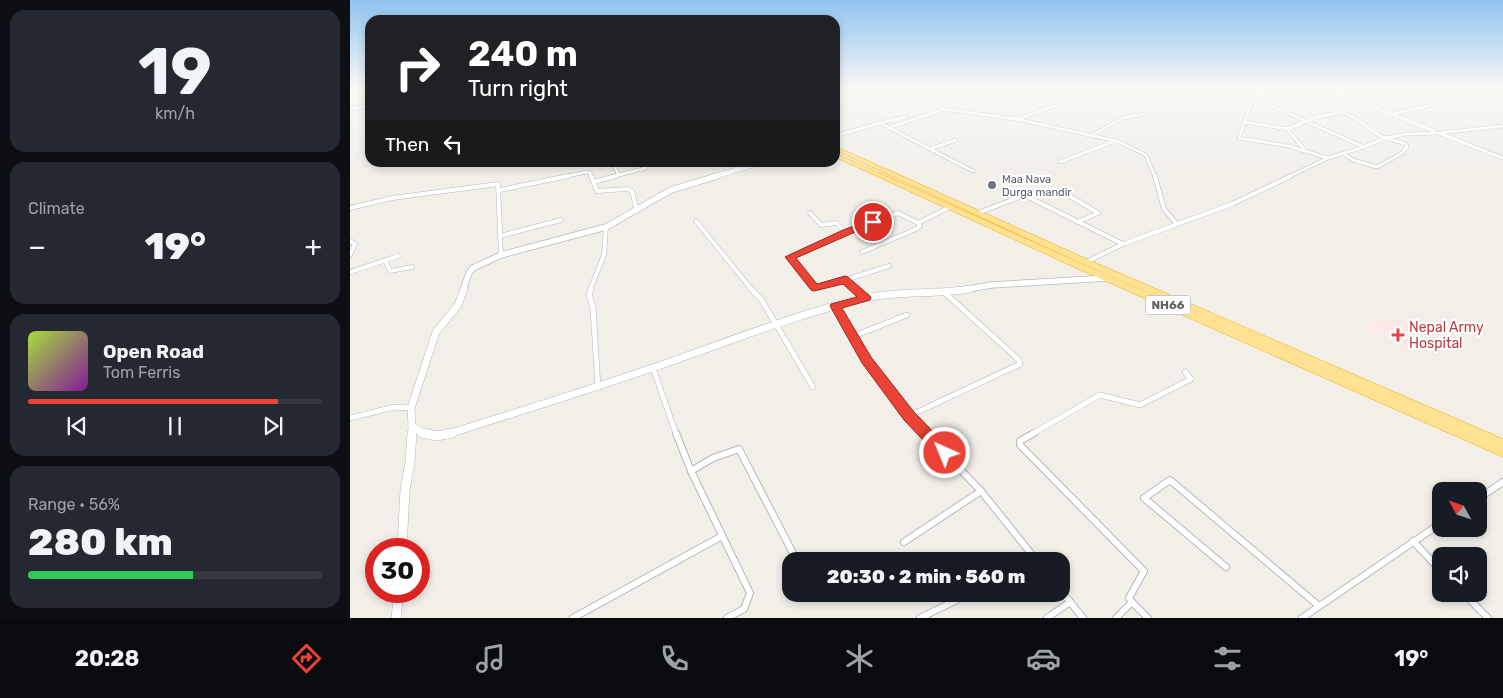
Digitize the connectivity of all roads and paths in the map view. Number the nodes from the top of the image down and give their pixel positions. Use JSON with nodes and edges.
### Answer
{"nodes":[{"id":1,"x":906,"y":117,"type":"dead end"},
{"id":2,"x":921,"y":117,"type":"edge"},
{"id":3,"x":1000,"y":117,"type":"edge"},
{"id":4,"x":1022,"y":117,"type":"edge"},
{"id":5,"x":1129,"y":117,"type":"edge"},
{"id":6,"x":1246,"y":117,"type":"edge"},
{"id":7,"x":1297,"y":117,"type":"edge"},
{"id":8,"x":1323,"y":117,"type":"edge"},
{"id":9,"x":1352,"y":117,"type":"edge"},
{"id":10,"x":1399,"y":117,"type":"edge"},
{"id":11,"x":1016,"y":119,"type":"junction"},
{"id":12,"x":1307,"y":121,"type":"junction"},
{"id":13,"x":1245,"y":122,"type":"junction"},
{"id":14,"x":880,"y":123,"type":"junction"},
{"id":15,"x":1503,"y":126,"type":"edge"},
{"id":16,"x":888,"y":128,"type":"junction"},
{"id":17,"x":1287,"y":129,"type":"junction"},
{"id":18,"x":1439,"y":133,"type":"junction"},
{"id":19,"x":1092,"y":134,"type":"junction"},
{"id":20,"x":840,"y":135,"type":"edge"},
{"id":21,"x":1385,"y":138,"type":"junction"},
{"id":22,"x":956,"y":140,"type":"dead end"},
{"id":23,"x":1117,"y":141,"type":"junction"},
{"id":24,"x":1364,"y":147,"type":"junction"},
{"id":25,"x":930,"y":149,"type":"junction"},
{"id":26,"x":1304,"y":149,"type":"junction"},
{"id":27,"x":840,"y":150,"type":"edge"},
{"id":28,"x":1344,"y":154,"type":"junction"},
{"id":29,"x":840,"y":157,"type":"edge"},
{"id":30,"x":1328,"y":158,"type":"junction"},
{"id":31,"x":1503,"y":158,"type":"edge"},
{"id":32,"x":1060,"y":162,"type":"dead end"},
{"id":33,"x":614,"y":167,"type":"edge"},
{"id":34,"x":746,"y":167,"type":"edge"},
{"id":35,"x":646,"y":168,"type":"dead end"},
{"id":36,"x":973,"y":171,"type":"dead end"},
{"id":37,"x":619,"y":176,"type":"junction"},
{"id":38,"x":592,"y":182,"type":"junction"},
{"id":39,"x":500,"y":190,"type":"junction"},
{"id":40,"x":1063,"y":192,"type":"dead end"},
{"id":41,"x":950,"y":207,"type":"junction"},
{"id":42,"x":350,"y":208,"type":"edge"},
{"id":43,"x":637,"y":210,"type":"junction"},
{"id":44,"x":810,"y":213,"type":"dead end"},
{"id":45,"x":978,"y":213,"type":"junction"},
{"id":46,"x":561,"y":220,"type":"dead end"},
{"id":47,"x":696,"y":221,"type":"dead end"},
{"id":48,"x":1078,"y":222,"type":"junction"},
{"id":49,"x":918,"y":223,"type":"junction"},
{"id":50,"x":1177,"y":224,"type":"junction"},
{"id":51,"x":606,"y":227,"type":"junction"},
{"id":52,"x":846,"y":232,"type":"junction"},
{"id":53,"x":500,"y":236,"type":"junction"},
{"id":54,"x":350,"y":241,"type":"edge"},
{"id":55,"x":1123,"y":244,"type":"junction"},
{"id":56,"x":862,"y":252,"type":"dead end"},
{"id":57,"x":350,"y":255,"type":"edge"},
{"id":58,"x":501,"y":255,"type":"junction"},
{"id":59,"x":398,"y":256,"type":"dead end"},
{"id":60,"x":385,"y":260,"type":"junction"},
{"id":61,"x":1086,"y":262,"type":"junction"},
{"id":62,"x":889,"y":266,"type":"dead end"},
{"id":63,"x":412,"y":267,"type":"dead end"},
{"id":64,"x":350,"y":272,"type":"edge"},
{"id":65,"x":1108,"y":278,"type":"junction"},
{"id":66,"x":845,"y":280,"type":"junction"},
{"id":67,"x":946,"y":293,"type":"junction"},
{"id":68,"x":866,"y":298,"type":"junction"},
{"id":69,"x":835,"y":306,"type":"junction"},
{"id":70,"x":907,"y":315,"type":"dead end"},
{"id":71,"x":776,"y":325,"type":"junction"},
{"id":72,"x":854,"y":336,"type":"junction"},
{"id":73,"x":653,"y":368,"type":"junction"},
{"id":74,"x":1186,"y":372,"type":"dead end"},
{"id":75,"x":598,"y":387,"type":"junction"},
{"id":76,"x":813,"y":387,"type":"dead end"},
{"id":77,"x":411,"y":408,"type":"junction"},
{"id":78,"x":909,"y":416,"type":"junction"},
{"id":79,"x":350,"y":418,"type":"edge"},
{"id":80,"x":412,"y":426,"type":"junction"},
{"id":81,"x":1503,"y":444,"type":"edge"},
{"id":82,"x":1503,"y":452,"type":"edge"},
{"id":83,"x":691,"y":470,"type":"junction"},
{"id":84,"x":1503,"y":482,"type":"edge"},
{"id":85,"x":981,"y":491,"type":"junction"},
{"id":86,"x":1488,"y":492,"type":"edge"},
{"id":87,"x":1432,"y":529,"type":"edge"},
{"id":88,"x":722,"y":536,"type":"junction"},
{"id":89,"x":403,"y":538,"type":"edge"},
{"id":90,"x":904,"y":542,"type":"dead end"},
{"id":91,"x":1412,"y":542,"type":"junction"},
{"id":92,"x":793,"y":552,"type":"edge"},
{"id":93,"x":1028,"y":552,"type":"edge"},
{"id":94,"x":1432,"y":562,"type":"edge"},
{"id":95,"x":1226,"y":567,"type":"dead end"},
{"id":96,"x":953,"y":602,"type":"edge"},
{"id":97,"x":1070,"y":602,"type":"joint"},
{"id":98,"x":1132,"y":602,"type":"junction"},
{"id":99,"x":1472,"y":602,"type":"edge"},
{"id":100,"x":398,"y":603,"type":"edge"},
{"id":101,"x":1319,"y":606,"type":"junction"},
{"id":102,"x":396,"y":618,"type":"edge"},
{"id":103,"x":573,"y":618,"type":"edge"},
{"id":104,"x":727,"y":618,"type":"edge"},
{"id":105,"x":920,"y":618,"type":"edge"},
{"id":106,"x":1048,"y":618,"type":"edge"},
{"id":107,"x":1083,"y":618,"type":"edge"},
{"id":108,"x":1116,"y":618,"type":"edge"},
{"id":109,"x":1148,"y":618,"type":"edge"},
{"id":110,"x":1302,"y":618,"type":"edge"},
{"id":111,"x":1488,"y":618,"type":"edge"}],
"edges":[{"from":1,"to":14,"type":"street"},
{"from":2,"to":16,"type":"street"},
{"from":3,"to":11,"type":"street"},
{"from":4,"to":11,"type":"street"},
{"from":5,"to":19,"type":"street"},
{"from":6,"to":13,"type":"street"},
{"from":7,"to":12,"type":"street"},
{"from":8,"to":12,"type":"street"},
{"from":9,"to":21,"type":"street"},
{"from":10,"to":18,"type":"street"},
{"from":11,"to":19,"type":"street"},
{"from":12,"to":17,"type":"street"},
{"from":12,"to":24,"type":"street"},
{"from":13,"to":17,"type":"street"},
{"from":13,"to":26,"type":"street"},
{"from":14,"to":16,"type":"street"},
{"from":14,"to":20,"type":"street"},
{"from":15,"to":18,"type":"street"},
{"from":16,"to":25,"type":"street"},
{"from":17,"to":26,"type":"street"},
{"from":18,"to":21,"type":"street"},
{"from":18,"to":31,"type":"street"},
{"from":19,"to":23,"type":"street"},
{"from":21,"to":24,"type":"street"},
{"from":21,"to":28,"type":"street"},
{"from":22,"to":25,"type":"street"},
{"from":23,"to":32,"type":"street"},
{"from":23,"to":50,"type":"street"},
{"from":24,"to":28,"type":"street"},
{"from":25,"to":36,"type":"street"},
{"from":26,"to":30,"type":"street"},
{"from":27,"to":45,"type":"highway","number":"NH66"},
{"from":28,"to":30,"type":"street"},
{"from":29,"to":41,"type":"highway","number":"NH66"},
{"from":30,"to":50,"type":"street"},
{"from":33,"to":37,"type":"street"},
{"from":34,"to":43,"type":"main road"},
{"from":35,"to":37,"type":"street"},
{"from":37,"to":38,"type":"street"},
{"from":38,"to":39,"type":"street"},
{"from":38,"to":43,"type":"street"},
{"from":39,"to":42,"type":"street"},
{"from":39,"to":53,"type":"street"},
{"from":40,"to":48,"type":"street"},
{"from":41,"to":49,"type":"street"},
{"from":41,"to":65,"type":"highway","number":"NH66"},
{"from":43,"to":51,"type":"main road"},
{"from":44,"to":52,"type":"street"},
{"from":45,"to":48,"type":"street"},
{"from":45,"to":61,"type":"highway","number":"NH66"},
{"from":46,"to":53,"type":"street"},
{"from":47,"to":71,"type":"street"},
{"from":48,"to":55,"type":"street"},
{"from":49,"to":52,"type":"street"},
{"from":49,"to":56,"type":"street"},
{"from":50,"to":55,"type":"street"},
{"from":51,"to":58,"type":"main road"},
{"from":51,"to":75,"type":"street"},
{"from":52,"to":66,"type":"street"},
{"from":53,"to":58,"type":"street"},
{"from":54,"to":57,"type":"street"},
{"from":55,"to":61,"type":"street"},
{"from":58,"to":77,"type":"main road"},
{"from":59,"to":60,"type":"street"},
{"from":60,"to":63,"type":"street"},
{"from":60,"to":64,"type":"street"},
{"from":61,"to":81,"type":"highway","number":"NH66"},
{"from":62,"to":66,"type":"street"},
{"from":65,"to":67,"type":"main road"},
{"from":65,"to":82,"type":"highway","number":"NH66"},
{"from":66,"to":68,"type":"street"},
{"from":67,"to":68,"type":"main road"},
{"from":67,"to":78,"type":"street"},
{"from":68,"to":69,"type":"main road"},
{"from":69,"to":71,"type":"main road"},
{"from":69,"to":72,"type":"street"},
{"from":70,"to":72,"type":"street"},
{"from":71,"to":73,"type":"main road"},
{"from":71,"to":76,"type":"street"},
{"from":72,"to":78,"type":"street"},
{"from":73,"to":75,"type":"main road"},
{"from":73,"to":83,"type":"street"},
{"from":74,"to":98,"type":"street"},
{"from":75,"to":80,"type":"main road"},
{"from":77,"to":79,"type":"street"},
{"from":77,"to":80,"type":"main road"},
{"from":78,"to":85,"type":"street"},
{"from":80,"to":89,"type":"main road"},
{"from":83,"to":88,"type":"street"},
{"from":83,"to":92,"type":"street"},
{"from":84,"to":86,"type":"street"},
{"from":85,"to":90,"type":"street"},
{"from":85,"to":93,"type":"street"},
{"from":87,"to":91,"type":"street"},
{"from":88,"to":103,"type":"street"},
{"from":88,"to":104,"type":"street"},
{"from":91,"to":94,"type":"street"},
{"from":91,"to":101,"type":"street"},
{"from":95,"to":101,"type":"street"},
{"from":96,"to":105,"type":"street"},
{"from":97,"to":106,"type":"street"},
{"from":97,"to":107,"type":"street"},
{"from":98,"to":108,"type":"street"},
{"from":98,"to":109,"type":"street"},
{"from":99,"to":111,"type":"street"},
{"from":100,"to":102,"type":"main road"},
{"from":101,"to":110,"type":"street"}]}
